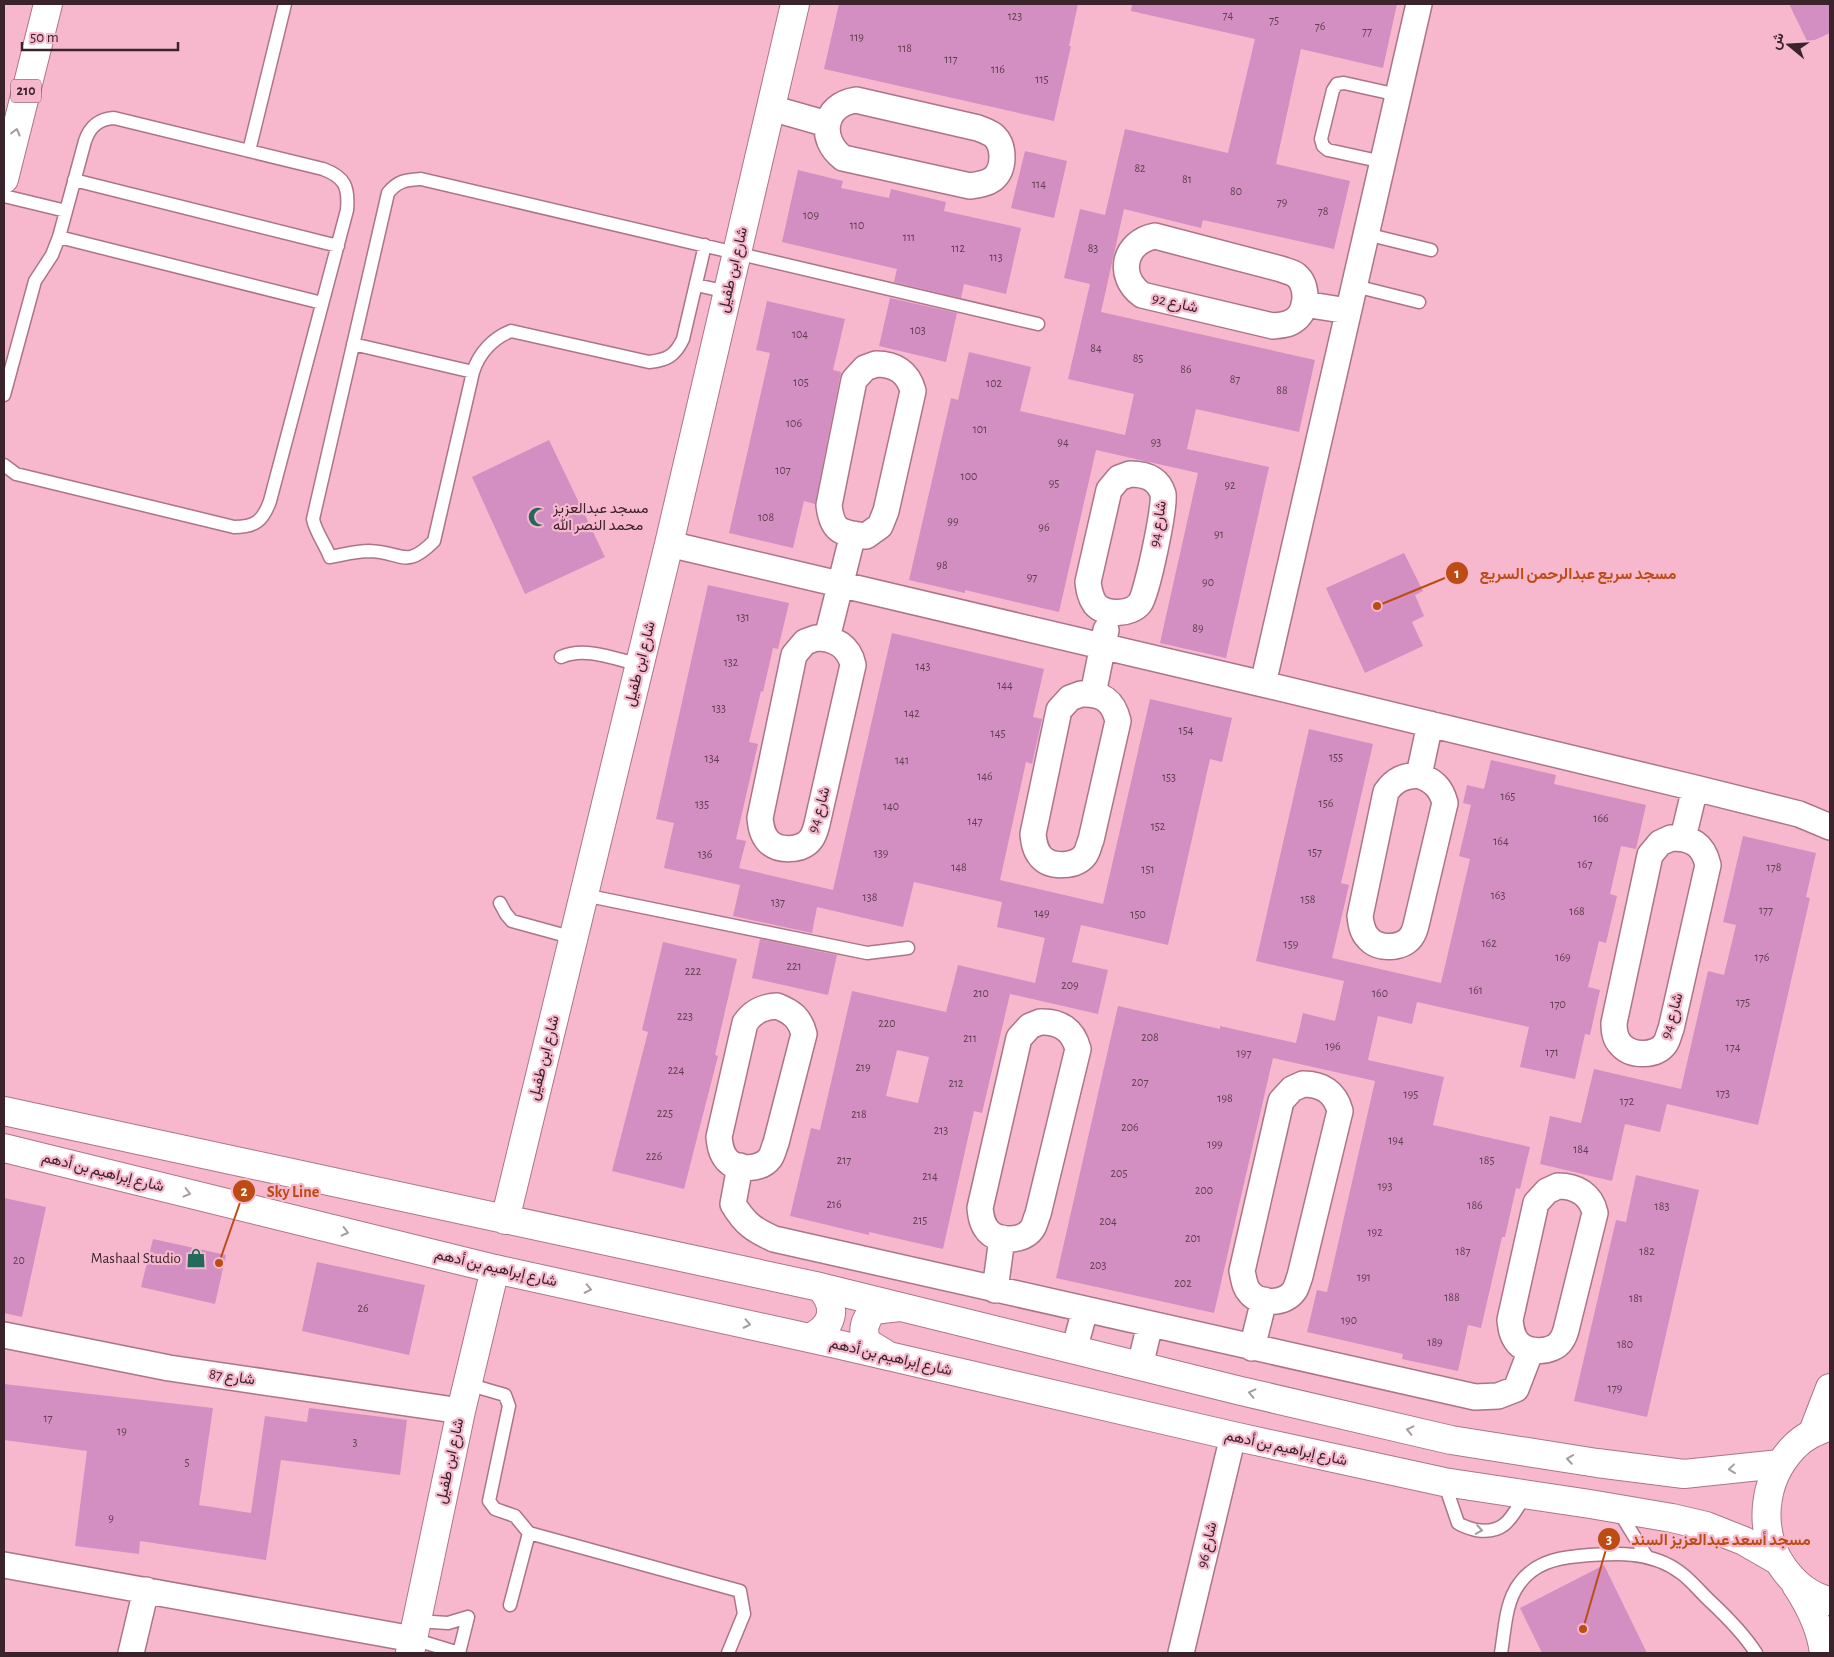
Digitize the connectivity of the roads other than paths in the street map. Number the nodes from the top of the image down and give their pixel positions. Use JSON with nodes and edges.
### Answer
{"nodes":[{"id":1,"x":48,"y":4,"type":"edge"},
{"id":2,"x":285,"y":4,"type":"edge"},
{"id":3,"x":795,"y":4,"type":"edge"},
{"id":4,"x":1419,"y":4,"type":"edge"},
{"id":5,"x":1398,"y":95,"type":"junction"},
{"id":6,"x":771,"y":108,"type":"junction"},
{"id":7,"x":827,"y":124,"type":"junction"},
{"id":8,"x":249,"y":151,"type":"junction"},
{"id":9,"x":1383,"y":162,"type":"junction"},
{"id":10,"x":4,"y":179,"type":"edge"},
{"id":11,"x":74,"y":180,"type":"junction"},
{"id":12,"x":4,"y":196,"type":"edge"},
{"id":13,"x":66,"y":211,"type":"junction"},
{"id":14,"x":1366,"y":234,"type":"junction"},
{"id":15,"x":59,"y":237,"type":"junction"},
{"id":16,"x":705,"y":245,"type":"junction"},
{"id":17,"x":338,"y":246,"type":"junction"},
{"id":18,"x":1431,"y":250,"type":"dead end"},
{"id":19,"x":737,"y":253,"type":"junction"},
{"id":20,"x":696,"y":285,"type":"junction"},
{"id":21,"x":1355,"y":286,"type":"junction"},
{"id":22,"x":728,"y":292,"type":"junction"},
{"id":23,"x":1419,"y":302,"type":"dead end"},
{"id":24,"x":322,"y":304,"type":"junction"},
{"id":25,"x":1304,"y":304,"type":"junction"},
{"id":26,"x":1348,"y":311,"type":"junction"},
{"id":27,"x":1038,"y":324,"type":"dead end"},
{"id":28,"x":353,"y":344,"type":"junction"},
{"id":29,"x":473,"y":372,"type":"junction"},
{"id":30,"x":4,"y":395,"type":"edge"},
{"id":31,"x":4,"y":465,"type":"edge"},
{"id":32,"x":853,"y":534,"type":"junction"},
{"id":33,"x":669,"y":544,"type":"junction"},
{"id":34,"x":840,"y":585,"type":"junction"},
{"id":35,"x":1110,"y":612,"type":"junction"},
{"id":36,"x":827,"y":638,"type":"junction"},
{"id":37,"x":1103,"y":646,"type":"junction"},
{"id":38,"x":561,"y":657,"type":"dead end"},
{"id":39,"x":640,"y":665,"type":"junction"},
{"id":40,"x":1264,"y":684,"type":"junction"},
{"id":41,"x":1093,"y":694,"type":"junction"},
{"id":42,"x":1430,"y":724,"type":"junction"},
{"id":43,"x":1420,"y":775,"type":"junction"},
{"id":44,"x":1695,"y":788,"type":"junction"},
{"id":45,"x":1830,"y":813,"type":"edge"},
{"id":46,"x":1799,"y":814,"type":"junction"},
{"id":47,"x":1830,"y":827,"type":"edge"},
{"id":48,"x":1683,"y":838,"type":"junction"},
{"id":49,"x":584,"y":895,"type":"junction"},
{"id":50,"x":500,"y":902,"type":"dead end"},
{"id":51,"x":574,"y":938,"type":"junction"},
{"id":52,"x":908,"y":948,"type":"dead end"},
{"id":53,"x":7,"y":1113,"type":"edge"},
{"id":54,"x":4,"y":1148,"type":"edge"},
{"id":55,"x":740,"y":1166,"type":"junction"},
{"id":56,"x":505,"y":1220,"type":"junction"},
{"id":57,"x":1002,"y":1238,"type":"junction"},
{"id":58,"x":495,"y":1269,"type":"junction"},
{"id":59,"x":820,"y":1287,"type":"junction"},
{"id":60,"x":995,"y":1290,"type":"junction"},
{"id":61,"x":1264,"y":1300,"type":"junction"},
{"id":62,"x":902,"y":1307,"type":"junction"},
{"id":63,"x":1085,"y":1310,"type":"junction"},
{"id":64,"x":1150,"y":1324,"type":"junction"},
{"id":65,"x":4,"y":1335,"type":"edge"},
{"id":66,"x":809,"y":1338,"type":"junction"},
{"id":67,"x":1252,"y":1348,"type":"junction"},
{"id":68,"x":1074,"y":1350,"type":"junction"},
{"id":69,"x":1531,"y":1350,"type":"junction"},
{"id":70,"x":888,"y":1356,"type":"junction"},
{"id":71,"x":1140,"y":1366,"type":"junction"},
{"id":72,"x":467,"y":1384,"type":"junction"},
{"id":73,"x":1830,"y":1388,"type":"edge"},
{"id":74,"x":461,"y":1411,"type":"junction"},
{"id":75,"x":1822,"y":1429,"type":"edge"},
{"id":76,"x":1233,"y":1436,"type":"junction"},
{"id":77,"x":1597,"y":1463,"type":"junction"},
{"id":78,"x":1780,"y":1464,"type":"junction"},
{"id":79,"x":1444,"y":1482,"type":"junction"},
{"id":80,"x":1526,"y":1494,"type":"junction"},
{"id":81,"x":1590,"y":1504,"type":"junction"},
{"id":82,"x":1617,"y":1508,"type":"junction"},
{"id":83,"x":529,"y":1533,"type":"junction"},
{"id":84,"x":1647,"y":1557,"type":"junction"},
{"id":85,"x":1777,"y":1560,"type":"junction"},
{"id":86,"x":4,"y":1565,"type":"edge"},
{"id":87,"x":1796,"y":1584,"type":"junction"},
{"id":88,"x":146,"y":1590,"type":"junction"},
{"id":89,"x":1830,"y":1601,"type":"edge"},
{"id":90,"x":510,"y":1605,"type":"dead end"},
{"id":91,"x":413,"y":1638,"type":"edge"},
{"id":92,"x":131,"y":1653,"type":"edge"},
{"id":93,"x":728,"y":1653,"type":"edge"},
{"id":94,"x":1181,"y":1653,"type":"edge"},
{"id":95,"x":1501,"y":1653,"type":"edge"},
{"id":96,"x":1756,"y":1653,"type":"edge"},
{"id":97,"x":1824,"y":1653,"type":"edge"}],
"edges":[{"from":10,"to":1,"type":"street","number":"210","one_way":true},
{"from":2,"to":8,"type":"lane"},
{"from":3,"to":6,"type":"street","name":"شارع ابن طفيل"},
{"from":4,"to":5,"type":"street"},
{"from":5,"to":9,"type":"street"},
{"from":5,"to":9,"type":"lane"},
{"from":6,"to":7,"type":"street"},
{"from":6,"to":19,"type":"street","name":"شارع ابن طفيل"},
{"from":7,"to":7,"type":"street"},
{"from":8,"to":11,"type":"lane"},
{"from":8,"to":17,"type":"lane"},
{"from":9,"to":14,"type":"street"},
{"from":11,"to":13,"type":"lane"},
{"from":11,"to":17,"type":"lane"},
{"from":12,"to":13,"type":"lane"},
{"from":13,"to":15,"type":"lane"},
{"from":14,"to":18,"type":"lane"},
{"from":14,"to":21,"type":"street"},
{"from":15,"to":24,"type":"lane"},
{"from":15,"to":30,"type":"lane"},
{"from":16,"to":19,"type":"lane"},
{"from":16,"to":20,"type":"lane"},
{"from":16,"to":28,"type":"lane"},
{"from":17,"to":24,"type":"lane"},
{"from":19,"to":22,"type":"street","name":"شارع ابن طفيل"},
{"from":19,"to":27,"type":"lane"},
{"from":20,"to":22,"type":"lane"},
{"from":20,"to":29,"type":"lane"},
{"from":21,"to":23,"type":"lane"},
{"from":21,"to":26,"type":"street"},
{"from":22,"to":33,"type":"street","name":"شارع ابن طفيل"},
{"from":24,"to":31,"type":"lane"},
{"from":25,"to":25,"type":"street","name":"شارع 92"},
{"from":25,"to":26,"type":"street"},
{"from":26,"to":40,"type":"street"},
{"from":28,"to":29,"type":"lane"},
{"from":28,"to":29,"type":"lane"},
{"from":32,"to":32,"type":"street"},
{"from":32,"to":34,"type":"street"},
{"from":33,"to":34,"type":"street"},
{"from":33,"to":39,"type":"street","name":"شارع ابن طفيل"},
{"from":34,"to":36,"type":"street"},
{"from":34,"to":37,"type":"street"},
{"from":35,"to":35,"type":"street","name":"شارع 94"},
{"from":35,"to":37,"type":"street"},
{"from":36,"to":36,"type":"street","name":"شارع 94"},
{"from":37,"to":40,"type":"street"},
{"from":37,"to":41,"type":"street"},
{"from":38,"to":39,"type":"lane"},
{"from":39,"to":49,"type":"street","name":"شارع ابن طفيل"},
{"from":40,"to":42,"type":"street"},
{"from":41,"to":41,"type":"street"},
{"from":42,"to":43,"type":"street"},
{"from":42,"to":44,"type":"street"},
{"from":43,"to":43,"type":"street"},
{"from":44,"to":46,"type":"street"},
{"from":44,"to":48,"type":"street"},
{"from":45,"to":46,"type":"street"},
{"from":46,"to":47,"type":"street"},
{"from":48,"to":48,"type":"street","name":"شارع 94"},
{"from":49,"to":51,"type":"street","name":"شارع ابن طفيل"},
{"from":49,"to":52,"type":"lane"},
{"from":50,"to":51,"type":"lane"},
{"from":51,"to":56,"type":"street","name":"شارع ابن طفيل"},
{"from":53,"to":56,"type":"street"},
{"from":54,"to":58,"type":"street","name":"شارع إبراهيم بن أدهم","one_way":true},
{"from":55,"to":55,"type":"street"},
{"from":55,"to":60,"type":"street"},
{"from":56,"to":59,"type":"street"},
{"from":57,"to":57,"type":"street"},
{"from":57,"to":60,"type":"street"},
{"from":58,"to":66,"type":"street","name":"شارع إبراهيم بن أدهم","one_way":true},
{"from":58,"to":72,"type":"street","name":"شارع ابن طفيل"},
{"from":59,"to":62,"type":"street"},
{"from":59,"to":66,"type":"street"},
{"from":60,"to":63,"type":"street"},
{"from":61,"to":61,"type":"street"},
{"from":61,"to":67,"type":"street"},
{"from":62,"to":68,"type":"street"},
{"from":62,"to":70,"type":"street"},
{"from":63,"to":64,"type":"street"},
{"from":63,"to":68,"type":"street"},
{"from":64,"to":67,"type":"street"},
{"from":64,"to":71,"type":"street"},
{"from":65,"to":74,"type":"street","name":"شارع 87"},
{"from":66,"to":70,"type":"street","name":"شارع إبراهيم بن أدهم"},
{"from":67,"to":69,"type":"street"},
{"from":68,"to":71,"type":"street"},
{"from":69,"to":69,"type":"street"},
{"from":70,"to":76,"type":"street","name":"شارع إبراهيم بن أدهم"},
{"from":77,"to":71,"type":"street","one_way":true},
{"from":72,"to":74,"type":"street","name":"شارع ابن طفيل"},
{"from":72,"to":83,"type":"lane"},
{"from":73,"to":75,"type":"street"},
{"from":74,"to":91,"type":"street","name":"شارع ابن طفيل"},
{"from":75,"to":78,"type":"street"},
{"from":76,"to":79,"type":"street","name":"شارع إبراهيم بن أدهم"},
{"from":76,"to":94,"type":"street","name":"شارع 96"},
{"from":78,"to":77,"type":"street","one_way":true},
{"from":77,"to":81,"type":"street"},
{"from":78,"to":85,"type":"street"},
{"from":79,"to":80,"type":"street","name":"شارع إبراهيم بن أدهم"},
{"from":79,"to":80,"type":"lane","one_way":true},
{"from":80,"to":81,"type":"street","name":"شارع إبراهيم بن أدهم"},
{"from":81,"to":82,"type":"street","name":"شارع إبراهيم بن أدهم"},
{"from":82,"to":84,"type":"lane"},
{"from":82,"to":85,"type":"street","name":"شارع إبراهيم بن أدهم"},
{"from":83,"to":90,"type":"lane"},
{"from":83,"to":93,"type":"lane"},
{"from":84,"to":95,"type":"lane"},
{"from":84,"to":96,"type":"lane"},
{"from":85,"to":87,"type":"street"},
{"from":86,"to":88,"type":"street"},
{"from":87,"to":89,"type":"street"},
{"from":87,"to":97,"type":"street"},
{"from":88,"to":91,"type":"street"},
{"from":88,"to":92,"type":"street"}]}
